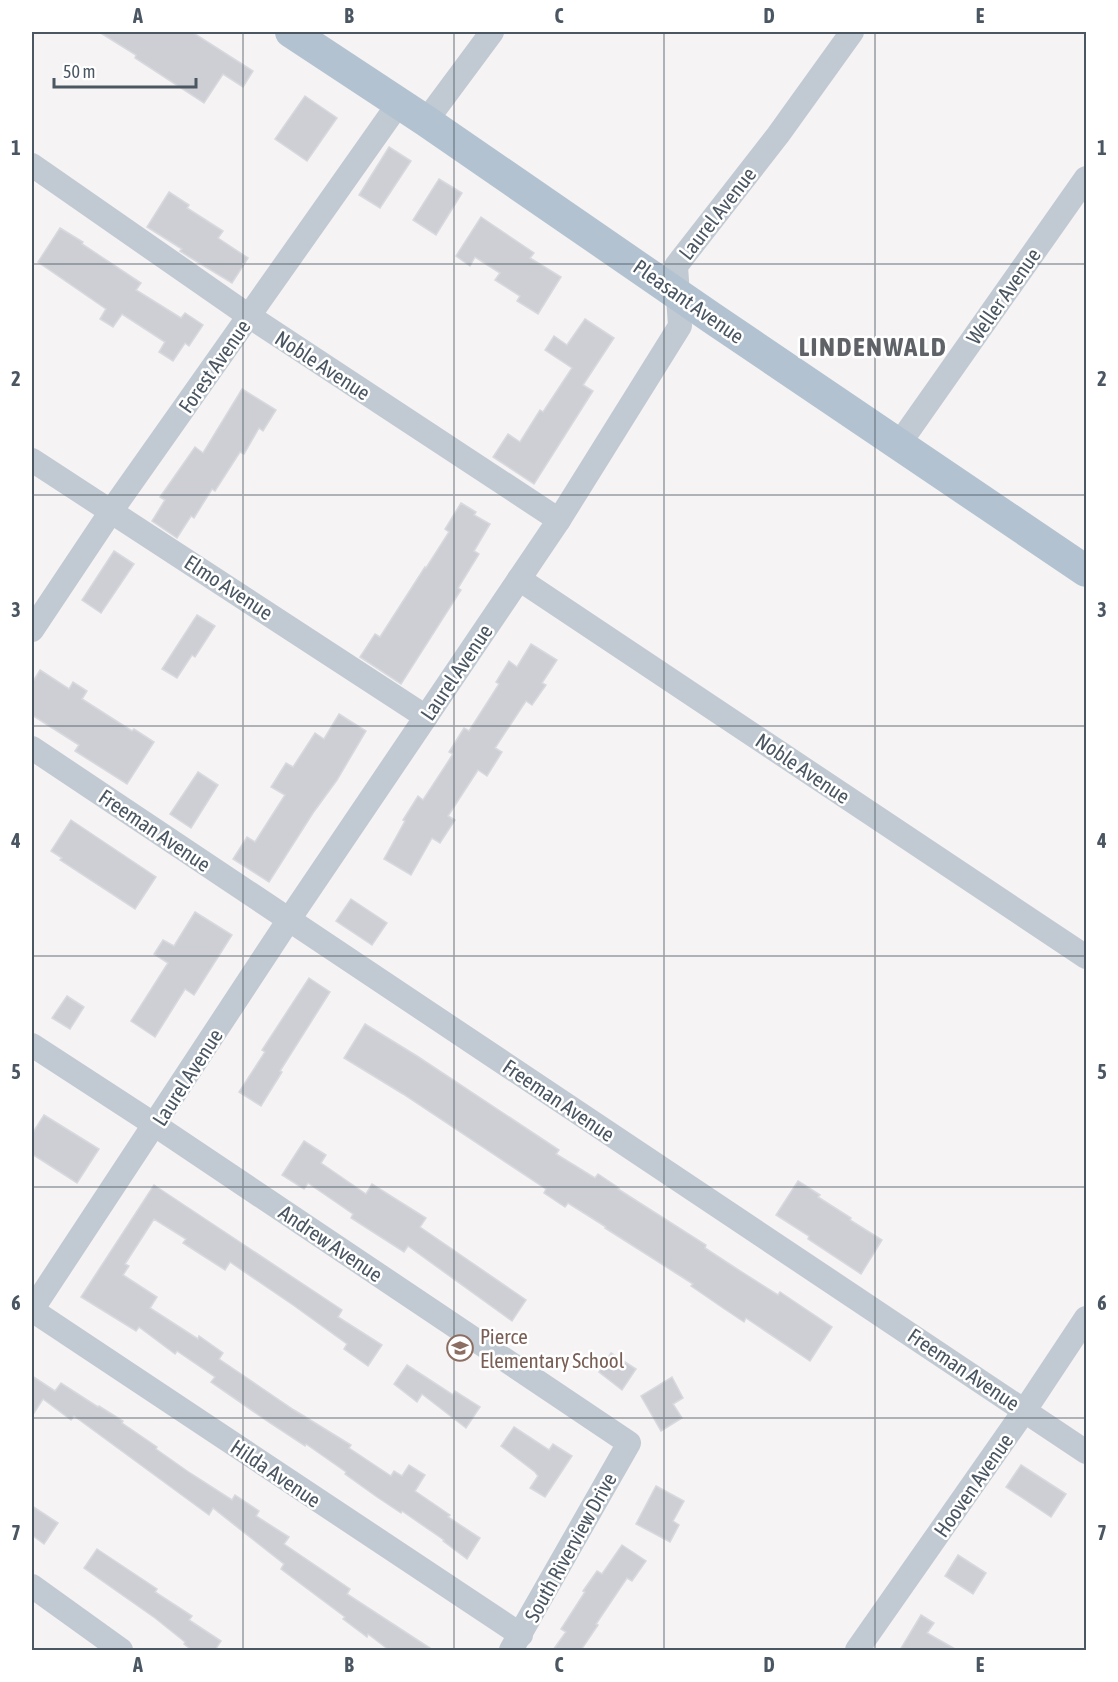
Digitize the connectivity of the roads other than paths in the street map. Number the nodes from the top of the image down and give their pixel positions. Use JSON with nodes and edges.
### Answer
{"nodes":[{"id":1,"x":291,"y":32,"type":"edge"},
{"id":2,"x":492,"y":32,"type":"edge"},
{"id":3,"x":852,"y":32,"type":"edge"},
{"id":4,"x":399,"y":103,"type":"junction"},
{"id":5,"x":426,"y":121,"type":"junction"},
{"id":6,"x":32,"y":165,"type":"edge"},
{"id":7,"x":1086,"y":178,"type":"edge"},
{"id":8,"x":678,"y":293,"type":"junction"},
{"id":9,"x":249,"y":316,"type":"junction"},
{"id":10,"x":899,"y":444,"type":"junction"},
{"id":11,"x":32,"y":460,"type":"edge"},
{"id":12,"x":112,"y":510,"type":"junction"},
{"id":13,"x":559,"y":520,"type":"junction"},
{"id":14,"x":1086,"y":571,"type":"edge"},
{"id":15,"x":519,"y":579,"type":"junction"},
{"id":16,"x":32,"y":630,"type":"edge"},
{"id":17,"x":426,"y":717,"type":"junction"},
{"id":18,"x":32,"y":747,"type":"edge"},
{"id":19,"x":288,"y":921,"type":"junction"},
{"id":20,"x":1086,"y":957,"type":"edge"},
{"id":21,"x":32,"y":1045,"type":"edge"},
{"id":22,"x":155,"y":1125,"type":"junction"},
{"id":23,"x":32,"y":1310,"type":"edge"},
{"id":24,"x":1086,"y":1318,"type":"edge"},
{"id":25,"x":1025,"y":1410,"type":"junction"},
{"id":26,"x":629,"y":1443,"type":"joint"},
{"id":27,"x":1086,"y":1452,"type":"edge"},
{"id":28,"x":32,"y":1586,"type":"edge"},
{"id":29,"x":516,"y":1643,"type":"edge"},
{"id":30,"x":121,"y":1650,"type":"edge"},
{"id":31,"x":857,"y":1650,"type":"edge"}],
"edges":[{"from":1,"to":4,"type":"main road","name":"Pleasant Avenue"},
{"from":2,"to":5,"type":"street"},
{"from":3,"to":8,"type":"street","name":"Laurel Avenue"},
{"from":4,"to":5,"type":"main road","name":"Pleasant Avenue"},
{"from":4,"to":9,"type":"street","name":"Forest Avenue"},
{"from":5,"to":8,"type":"main road","name":"Pleasant Avenue"},
{"from":6,"to":9,"type":"street","name":"Noble Avenue"},
{"from":7,"to":10,"type":"street","name":"Weller Avenue"},
{"from":8,"to":10,"type":"main road","name":"Pleasant Avenue"},
{"from":8,"to":13,"type":"street","name":"Laurel Avenue"},
{"from":9,"to":12,"type":"street","name":"Forest Avenue"},
{"from":9,"to":13,"type":"street","name":"Noble Avenue"},
{"from":10,"to":14,"type":"main road","name":"Pleasant Avenue"},
{"from":11,"to":12,"type":"street","name":"Elmo Avenue"},
{"from":12,"to":16,"type":"street","name":"Forest Avenue"},
{"from":12,"to":17,"type":"street","name":"Elmo Avenue"},
{"from":13,"to":15,"type":"street","name":"Laurel Avenue"},
{"from":15,"to":17,"type":"street","name":"Laurel Avenue"},
{"from":15,"to":20,"type":"street","name":"Noble Avenue"},
{"from":17,"to":19,"type":"street","name":"Laurel Avenue"},
{"from":18,"to":19,"type":"street","name":"Freeman Avenue"},
{"from":19,"to":22,"type":"street","name":"Laurel Avenue"},
{"from":19,"to":25,"type":"street","name":"Freeman Avenue"},
{"from":21,"to":22,"type":"street","name":"Andrew Avenue"},
{"from":22,"to":23,"type":"street","name":"Laurel Avenue"},
{"from":22,"to":26,"type":"street","name":"Andrew Avenue"},
{"from":23,"to":29,"type":"street","name":"Hilda Avenue"},
{"from":24,"to":25,"type":"street","name":"Hooven Avenue"},
{"from":25,"to":27,"type":"street","name":"Freeman Avenue"},
{"from":25,"to":31,"type":"street","name":"Hooven Avenue"},
{"from":26,"to":29,"type":"street","name":"South Riverview Drive"},
{"from":28,"to":30,"type":"street"}]}
